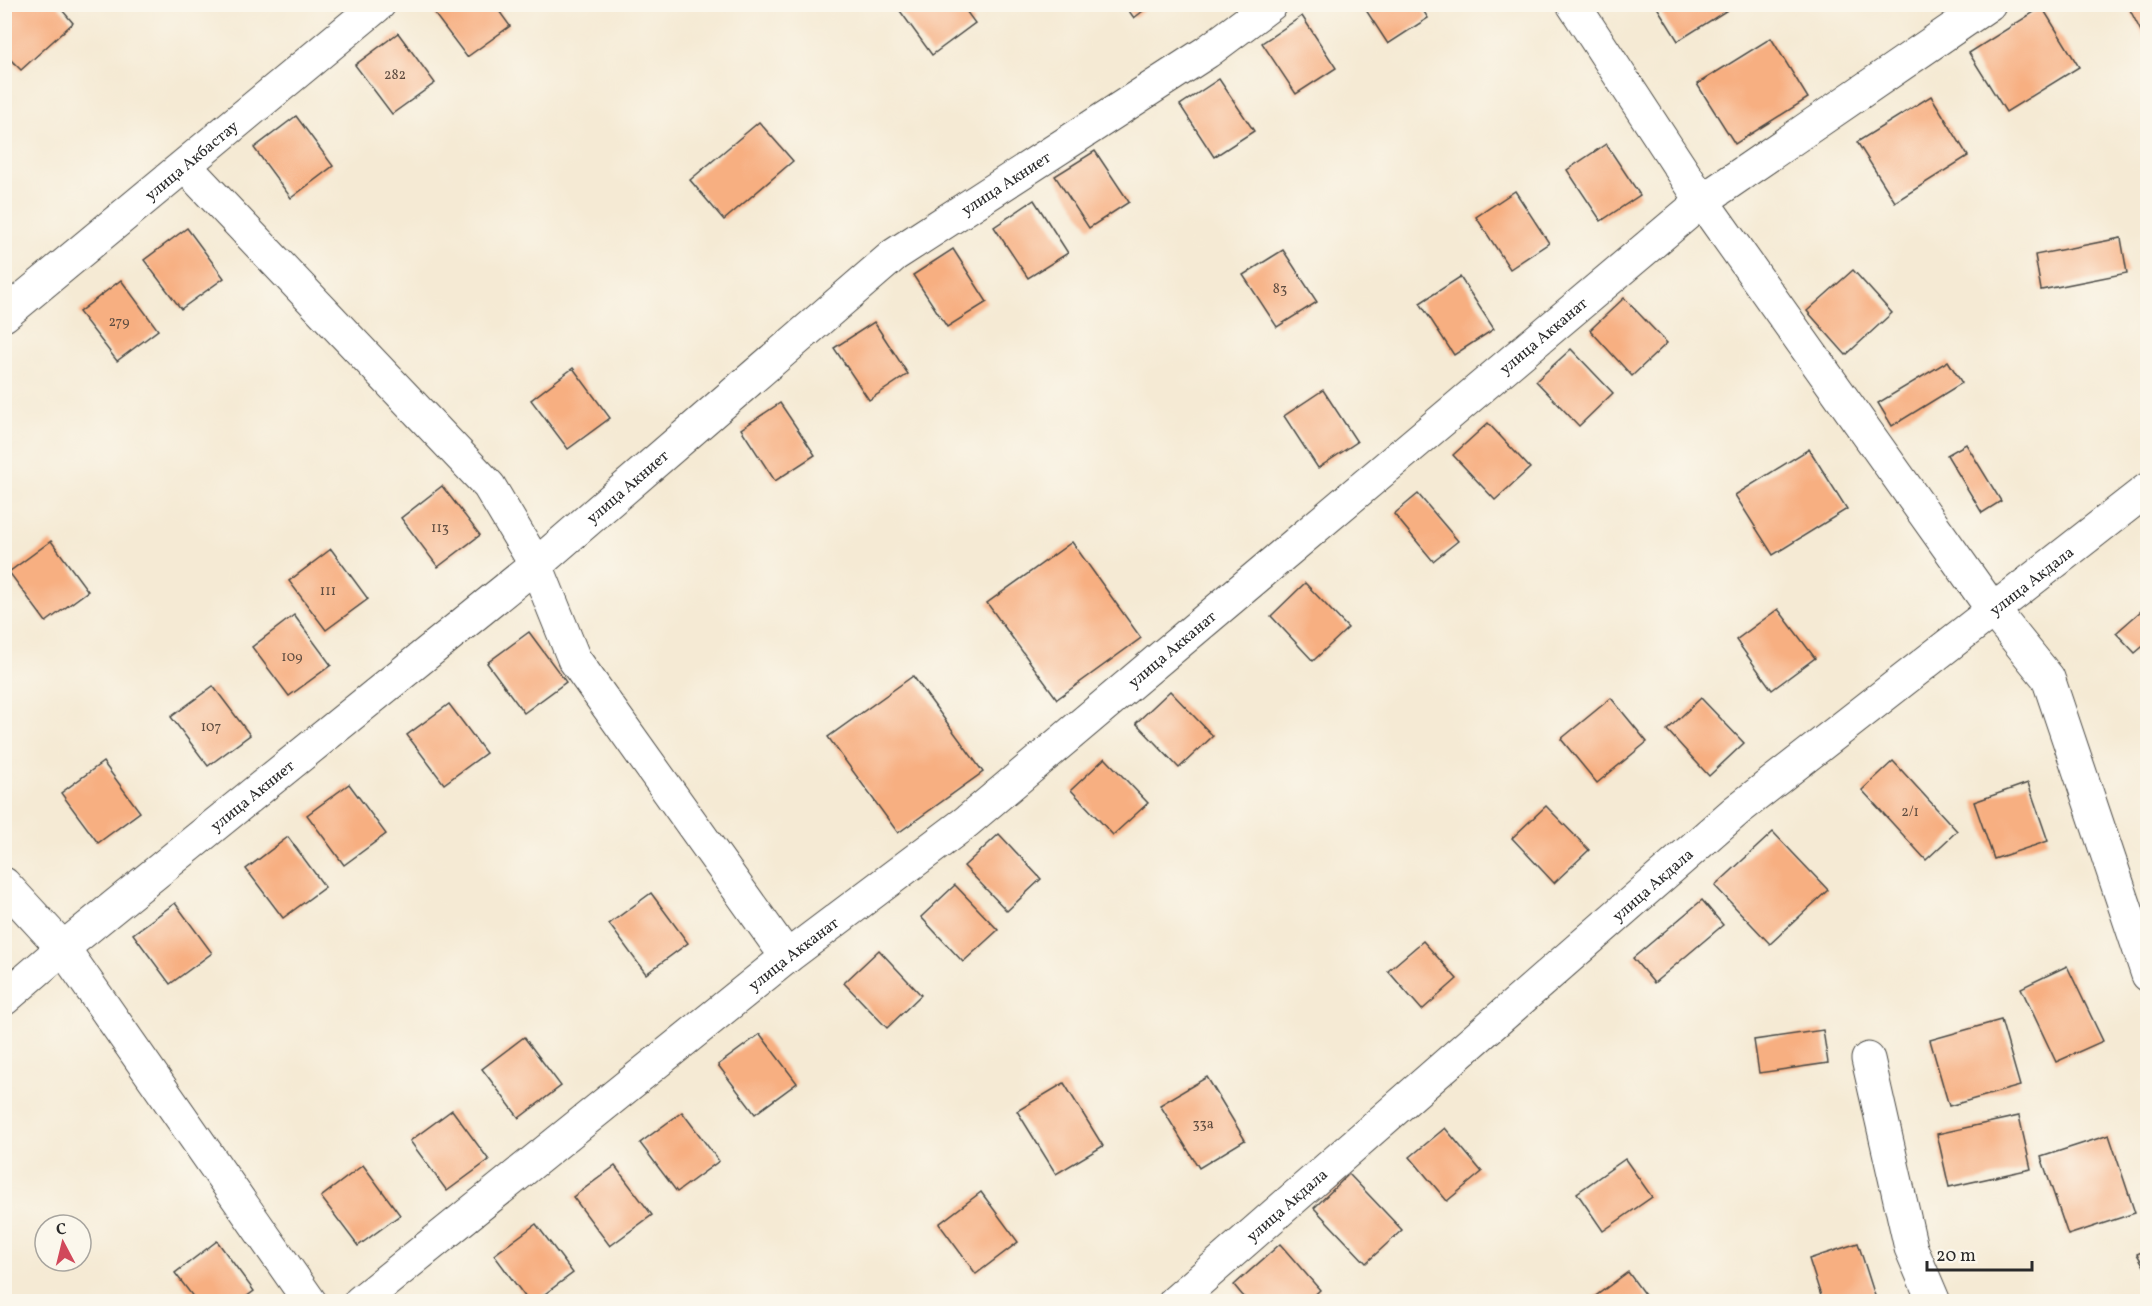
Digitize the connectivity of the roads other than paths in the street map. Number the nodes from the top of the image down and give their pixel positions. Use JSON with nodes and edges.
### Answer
{"nodes":[{"id":1,"x":379,"y":4,"type":"edge"},
{"id":2,"x":1271,"y":4,"type":"edge"},
{"id":3,"x":1573,"y":4,"type":"edge"},
{"id":4,"x":1989,"y":4,"type":"edge"},
{"id":5,"x":185,"y":166,"type":"junction"},
{"id":6,"x":1702,"y":201,"type":"junction"},
{"id":7,"x":4,"y":315,"type":"edge"},
{"id":8,"x":2148,"y":489,"type":"edge"},
{"id":9,"x":536,"y":565,"type":"junction"},
{"id":10,"x":1993,"y":610,"type":"junction"},
{"id":11,"x":4,"y":884,"type":"edge"},
{"id":12,"x":63,"y":948,"type":"junction"},
{"id":13,"x":787,"y":957,"type":"junction"},
{"id":14,"x":2148,"y":975,"type":"edge"},
{"id":15,"x":4,"y":999,"type":"edge"},
{"id":16,"x":1868,"y":1059,"type":"dead end"},
{"id":17,"x":310,"y":1302,"type":"edge"},
{"id":18,"x":360,"y":1302,"type":"edge"},
{"id":19,"x":1175,"y":1302,"type":"edge"},
{"id":20,"x":1934,"y":1302,"type":"edge"}],
"edges":[{"from":1,"to":5,"type":"street","name":"улица Акбастау"},
{"from":2,"to":9,"type":"street","name":"улица Акниет"},
{"from":3,"to":6,"type":"street"},
{"from":4,"to":6,"type":"street","name":"улица Акканат"},
{"from":5,"to":7,"type":"street","name":"улица Акбастау"},
{"from":5,"to":9,"type":"street"},
{"from":6,"to":10,"type":"street"},
{"from":6,"to":13,"type":"street","name":"улица Акканат"},
{"from":8,"to":10,"type":"street","name":"улица Акдала"},
{"from":9,"to":12,"type":"street","name":"улица Акниет"},
{"from":9,"to":13,"type":"street"},
{"from":10,"to":14,"type":"street"},
{"from":10,"to":19,"type":"street","name":"улица Акдала"},
{"from":11,"to":12,"type":"street"},
{"from":12,"to":15,"type":"street","name":"улица Акниет"},
{"from":12,"to":17,"type":"street"},
{"from":13,"to":18,"type":"street","name":"улица Акканат"},
{"from":16,"to":20,"type":"street"}]}
